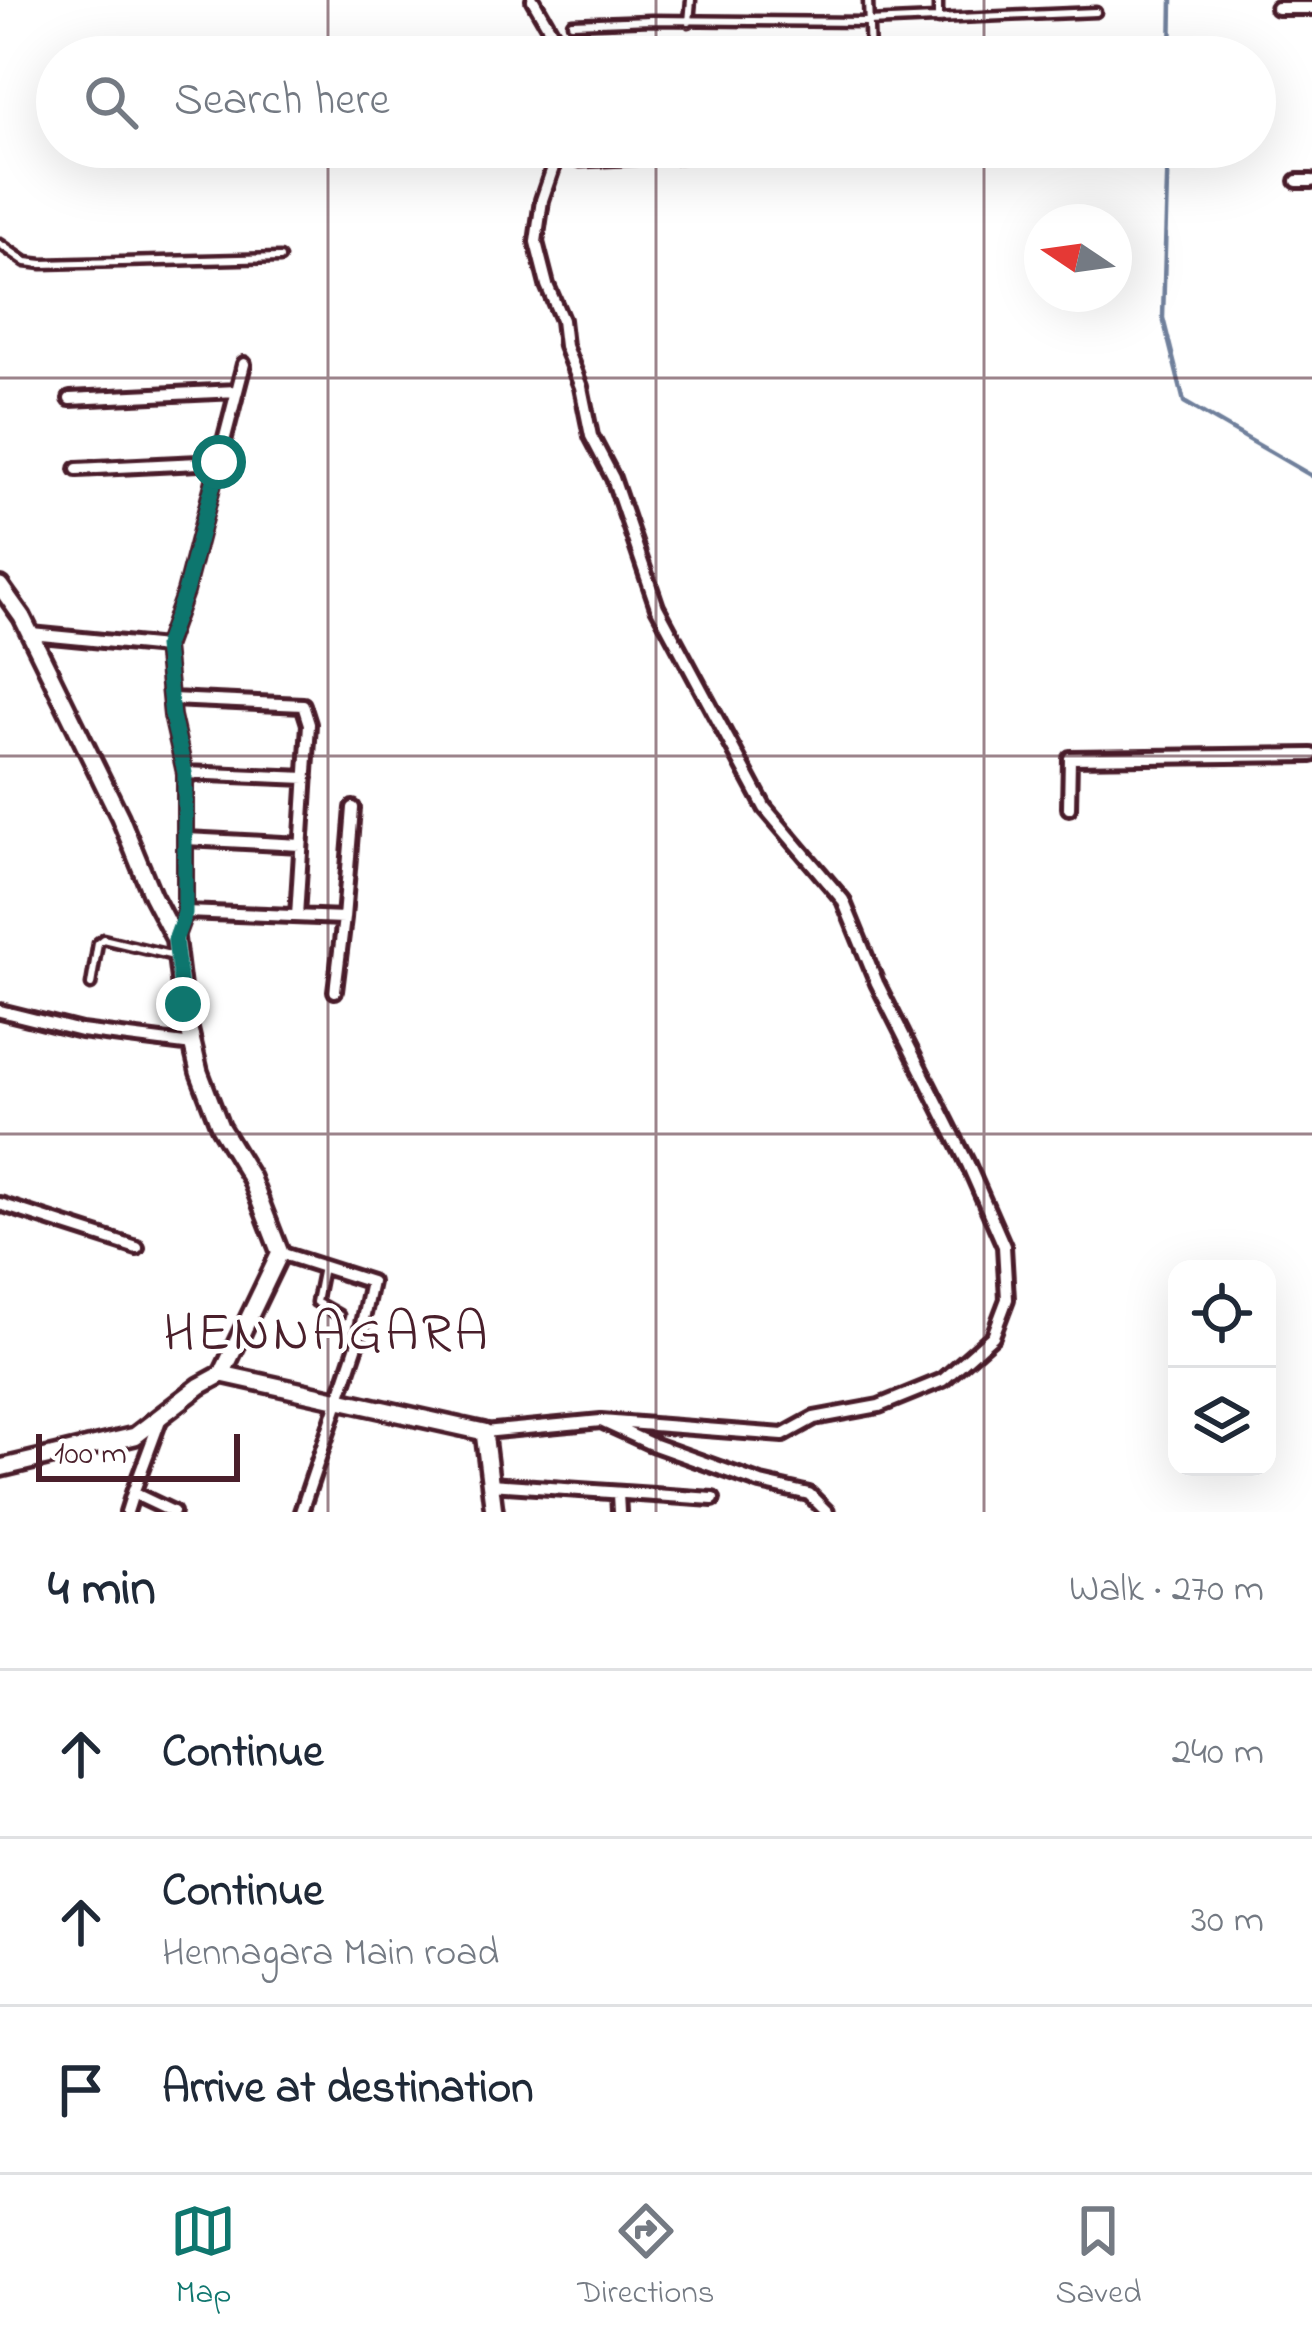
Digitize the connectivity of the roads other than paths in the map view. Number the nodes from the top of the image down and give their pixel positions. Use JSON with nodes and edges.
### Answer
{"nodes":[{"id":1,"x":532,"y":0,"type":"edge"},
{"id":2,"x":691,"y":0,"type":"edge"},
{"id":3,"x":868,"y":0,"type":"edge"},
{"id":4,"x":938,"y":0,"type":"edge"},
{"id":5,"x":1276,"y":8,"type":"dead end"},
{"id":6,"x":1312,"y":8,"type":"edge"},
{"id":7,"x":1096,"y":12,"type":"dead end"},
{"id":8,"x":938,"y":20,"type":"junction"},
{"id":9,"x":689,"y":22,"type":"junction"},
{"id":10,"x":868,"y":22,"type":"junction"},
{"id":11,"x":572,"y":23,"type":"dead end"},
{"id":12,"x":554,"y":36,"type":"edge"},
{"id":13,"x":869,"y":36,"type":"edge"},
{"id":14,"x":553,"y":168,"type":"edge"},
{"id":15,"x":1298,"y":181,"type":"dead end"},
{"id":16,"x":1312,"y":181,"type":"edge"},
{"id":17,"x":0,"y":244,"type":"edge"},
{"id":18,"x":280,"y":258,"type":"dead end"},
{"id":19,"x":244,"y":364,"type":"dead end"},
{"id":20,"x":237,"y":391,"type":"junction"},
{"id":21,"x":70,"y":400,"type":"dead end"},
{"id":22,"x":219,"y":462,"type":"junction"},
{"id":23,"x":77,"y":469,"type":"dead end"},
{"id":24,"x":3,"y":595,"type":"edge"},
{"id":25,"x":31,"y":634,"type":"junction"},
{"id":26,"x":165,"y":646,"type":"junction"},
{"id":27,"x":171,"y":699,"type":"junction"},
{"id":28,"x":1312,"y":755,"type":"edge"},
{"id":29,"x":185,"y":773,"type":"junction"},
{"id":30,"x":305,"y":778,"type":"junction"},
{"id":31,"x":353,"y":808,"type":"dead end"},
{"id":32,"x":1069,"y":808,"type":"dead end"},
{"id":33,"x":186,"y":839,"type":"junction"},
{"id":34,"x":302,"y":845,"type":"junction"},
{"id":35,"x":185,"y":913,"type":"junction"},
{"id":36,"x":297,"y":916,"type":"junction"},
{"id":37,"x":344,"y":918,"type":"junction"},
{"id":38,"x":176,"y":948,"type":"junction"},
{"id":39,"x":91,"y":985,"type":"dead end"},
{"id":40,"x":335,"y":992,"type":"dead end"},
{"id":41,"x":0,"y":1011,"type":"edge"},
{"id":42,"x":193,"y":1045,"type":"junction"},
{"id":43,"x":0,"y":1204,"type":"edge"},
{"id":44,"x":137,"y":1248,"type":"dead end"},
{"id":45,"x":280,"y":1253,"type":"junction"},
{"id":46,"x":323,"y":1267,"type":"junction"},
{"id":47,"x":340,"y":1315,"type":"dead end"},
{"id":48,"x":222,"y":1374,"type":"junction"},
{"id":49,"x":339,"y":1400,"type":"junction"},
{"id":50,"x":163,"y":1413,"type":"junction"},
{"id":51,"x":601,"y":1420,"type":"junction"},
{"id":52,"x":484,"y":1432,"type":"junction"},
{"id":53,"x":0,"y":1468,"type":"edge"},
{"id":54,"x":490,"y":1484,"type":"junction"},
{"id":55,"x":133,"y":1493,"type":"junction"},
{"id":56,"x":618,"y":1494,"type":"junction"},
{"id":57,"x":713,"y":1499,"type":"dead end"},
{"id":58,"x":127,"y":1512,"type":"edge"},
{"id":59,"x":173,"y":1512,"type":"edge"},
{"id":60,"x":301,"y":1512,"type":"edge"},
{"id":61,"x":494,"y":1512,"type":"edge"},
{"id":62,"x":619,"y":1512,"type":"edge"},
{"id":63,"x":827,"y":1512,"type":"edge"}],
"edges":[{"from":1,"to":12,"type":"street"},
{"from":2,"to":9,"type":"lane"},
{"from":3,"to":10,"type":"lane"},
{"from":4,"to":8,"type":"lane"},
{"from":5,"to":6,"type":"street"},
{"from":7,"to":8,"type":"lane"},
{"from":8,"to":10,"type":"lane"},
{"from":9,"to":10,"type":"lane"},
{"from":9,"to":11,"type":"lane"},
{"from":10,"to":13,"type":"lane"},
{"from":14,"to":51,"type":"street"},
{"from":15,"to":16,"type":"street"},
{"from":17,"to":18,"type":"lane"},
{"from":19,"to":20,"type":"street"},
{"from":20,"to":21,"type":"street"},
{"from":20,"to":22,"type":"street"},
{"from":22,"to":23,"type":"street"},
{"from":22,"to":26,"type":"street"},
{"from":24,"to":25,"type":"street"},
{"from":25,"to":26,"type":"street"},
{"from":25,"to":38,"type":"street"},
{"from":26,"to":27,"type":"street"},
{"from":27,"to":29,"type":"street"},
{"from":27,"to":30,"type":"street"},
{"from":28,"to":32,"type":"street"},
{"from":29,"to":30,"type":"street"},
{"from":29,"to":33,"type":"street"},
{"from":30,"to":34,"type":"street"},
{"from":31,"to":37,"type":"street"},
{"from":33,"to":34,"type":"street"},
{"from":33,"to":35,"type":"street"},
{"from":34,"to":36,"type":"street"},
{"from":35,"to":36,"type":"street"},
{"from":35,"to":38,"type":"street"},
{"from":36,"to":37,"type":"street"},
{"from":37,"to":40,"type":"street"},
{"from":38,"to":39,"type":"lane"},
{"from":38,"to":42,"type":"street"},
{"from":41,"to":42,"type":"street"},
{"from":42,"to":45,"type":"street"},
{"from":43,"to":44,"type":"street"},
{"from":45,"to":46,"type":"street"},
{"from":45,"to":48,"type":"street"},
{"from":46,"to":47,"type":"lane"},
{"from":46,"to":49,"type":"street"},
{"from":48,"to":49,"type":"street"},
{"from":48,"to":50,"type":"street"},
{"from":49,"to":52,"type":"street"},
{"from":49,"to":60,"type":"street"},
{"from":50,"to":53,"type":"street"},
{"from":50,"to":55,"type":"street"},
{"from":51,"to":52,"type":"street"},
{"from":51,"to":63,"type":"street"},
{"from":52,"to":54,"type":"street"},
{"from":54,"to":56,"type":"street"},
{"from":54,"to":61,"type":"street"},
{"from":55,"to":58,"type":"street"},
{"from":55,"to":59,"type":"street"},
{"from":56,"to":57,"type":"street"},
{"from":56,"to":62,"type":"street"}]}
